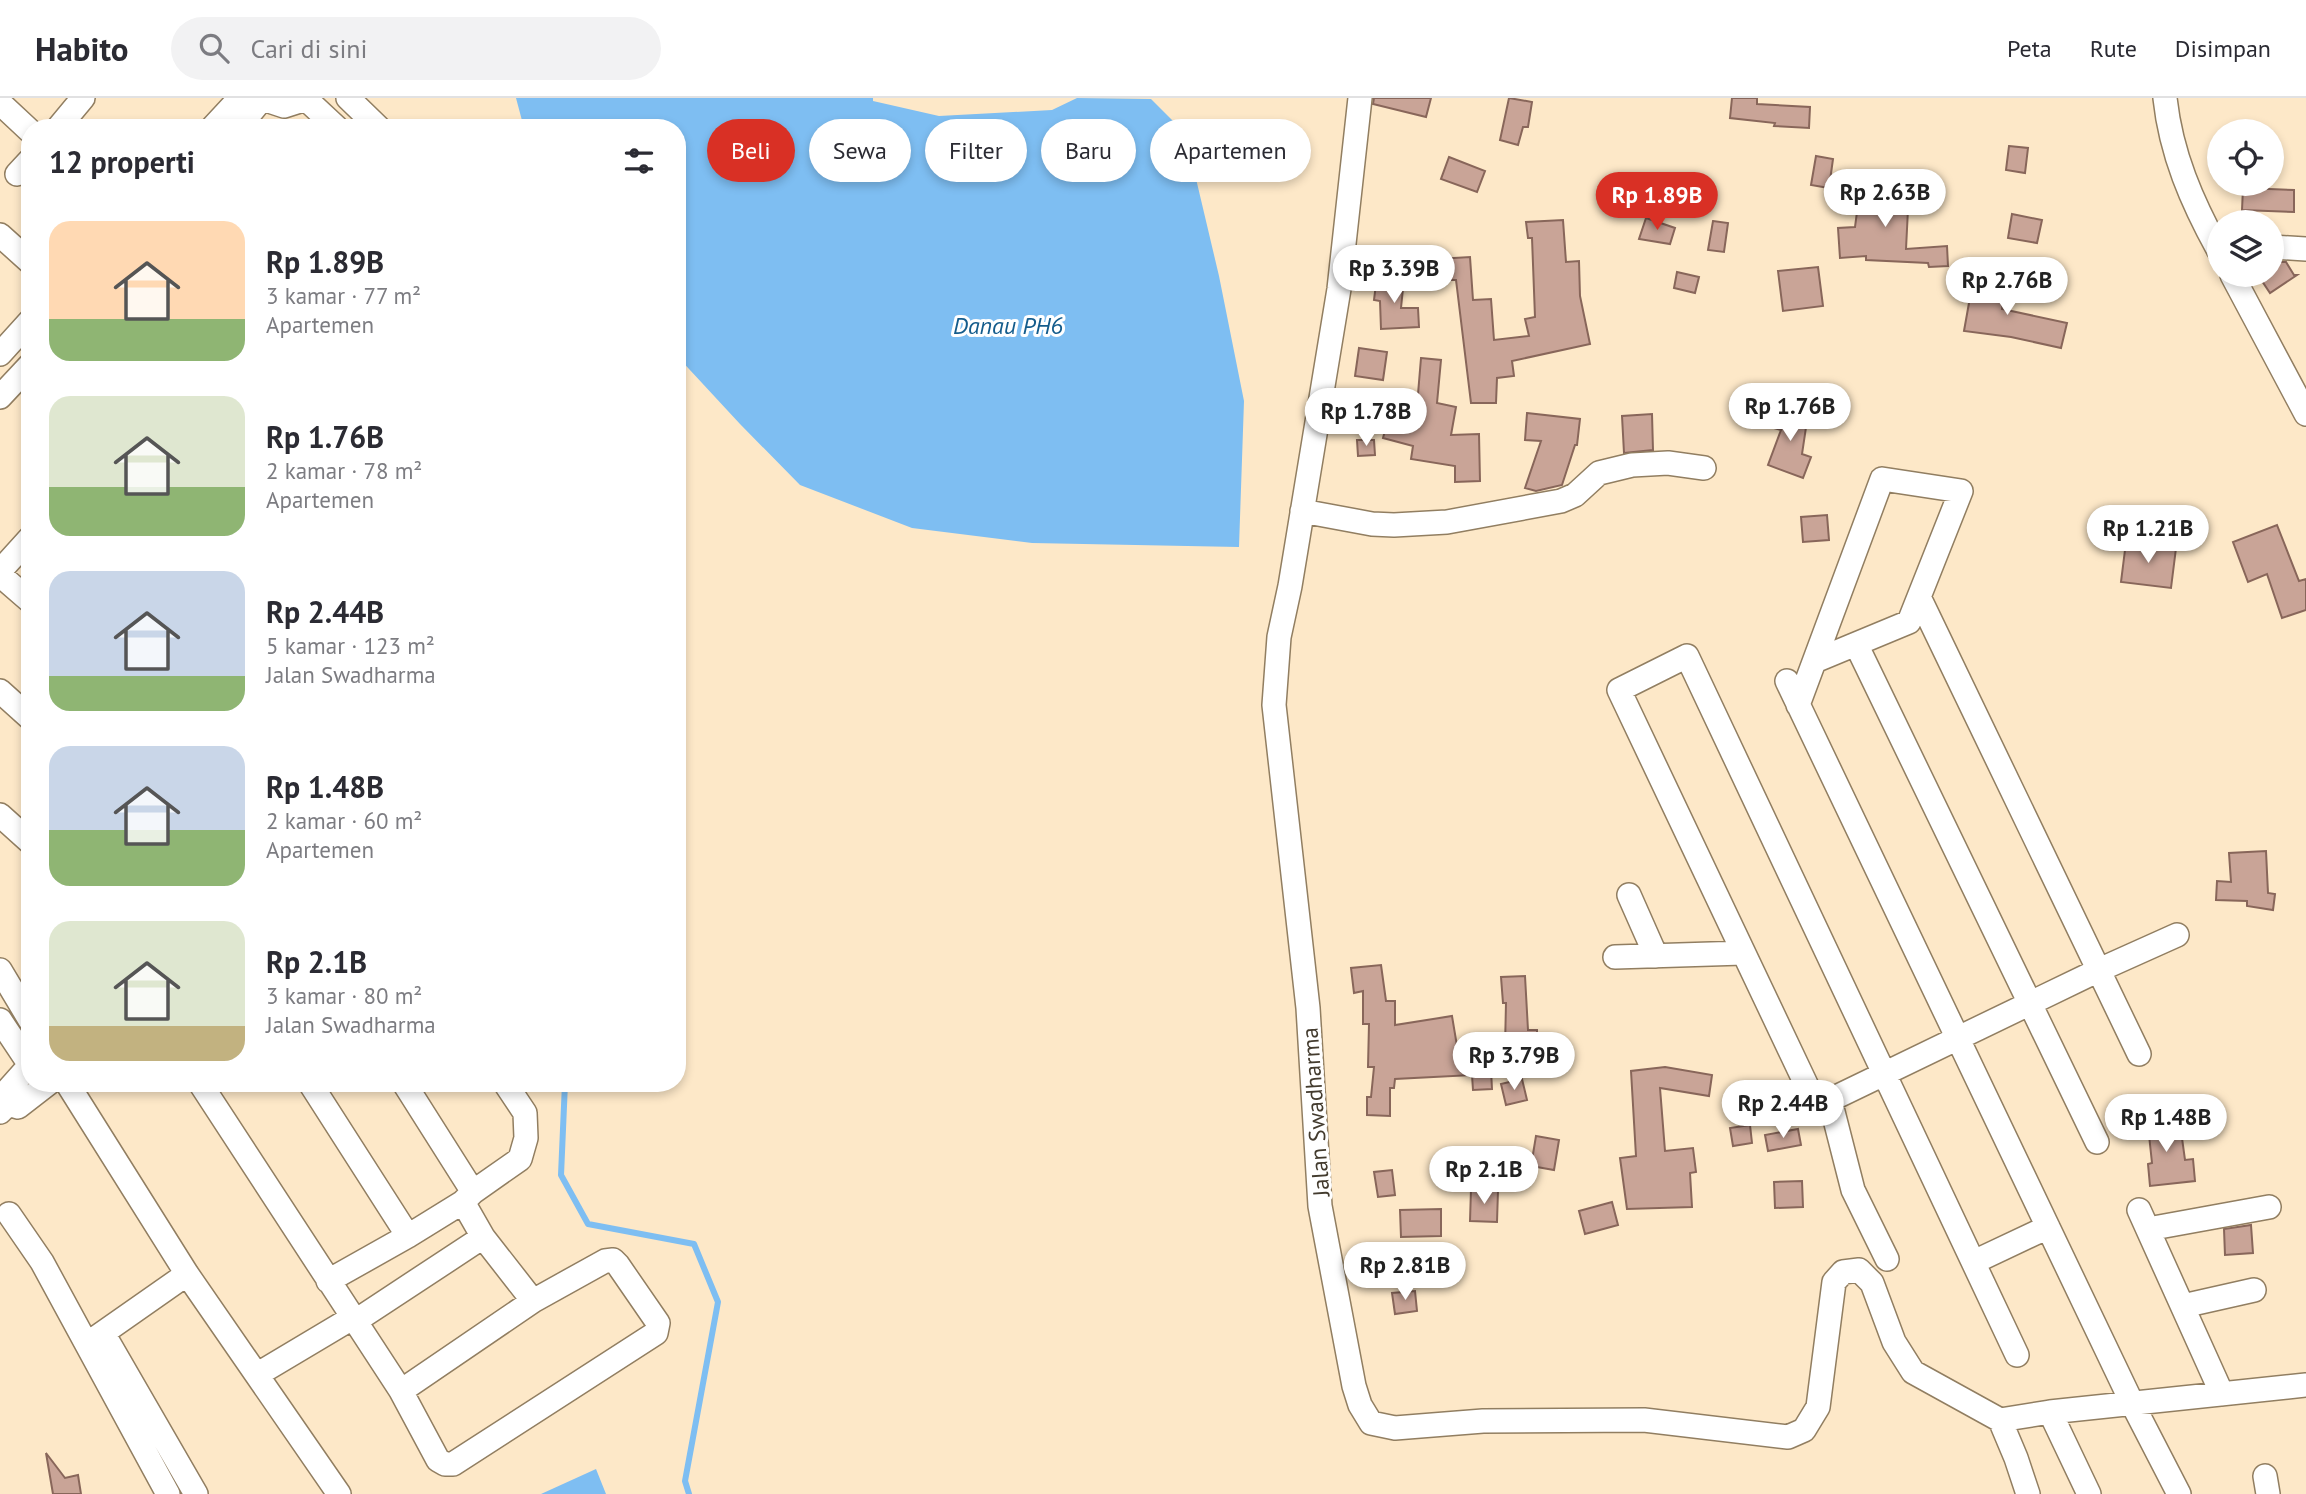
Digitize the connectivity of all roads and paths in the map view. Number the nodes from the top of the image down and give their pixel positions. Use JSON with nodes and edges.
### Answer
{"nodes":[{"id":1,"x":83,"y":98,"type":"edge"},
{"id":2,"x":254,"y":98,"type":"edge"},
{"id":3,"x":348,"y":98,"type":"edge"},
{"id":4,"x":1360,"y":98,"type":"edge"},
{"id":5,"x":2165,"y":98,"type":"edge"},
{"id":6,"x":308,"y":99,"type":"edge"},
{"id":7,"x":0,"y":103,"type":"edge"},
{"id":8,"x":66,"y":119,"type":"edge"},
{"id":9,"x":225,"y":119,"type":"edge"},
{"id":10,"x":243,"y":119,"type":"edge"},
{"id":11,"x":328,"y":119,"type":"edge"},
{"id":12,"x":370,"y":119,"type":"edge"},
{"id":13,"x":21,"y":123,"type":"edge"},
{"id":14,"x":2207,"y":226,"type":"edge"},
{"id":15,"x":0,"y":234,"type":"edge"},
{"id":16,"x":2284,"y":248,"type":"edge"},
{"id":17,"x":2306,"y":249,"type":"edge"},
{"id":18,"x":21,"y":254,"type":"edge"},
{"id":19,"x":2238,"y":287,"type":"edge"},
{"id":20,"x":21,"y":331,"type":"edge"},
{"id":21,"x":0,"y":354,"type":"edge"},
{"id":22,"x":21,"y":375,"type":"edge"},
{"id":23,"x":0,"y":397,"type":"edge"},
{"id":24,"x":2306,"y":414,"type":"edge"},
{"id":25,"x":1704,"y":468,"type":"dead end"},
{"id":26,"x":1302,"y":511,"type":"junction"},
{"id":27,"x":21,"y":548,"type":"edge"},
{"id":28,"x":0,"y":573,"type":"edge"},
{"id":29,"x":21,"y":593,"type":"edge"},
{"id":30,"x":1919,"y":597,"type":"junction"},
{"id":31,"x":1856,"y":644,"type":"junction"},
{"id":32,"x":1815,"y":662,"type":"junction"},
{"id":33,"x":1787,"y":681,"type":"dead end"},
{"id":34,"x":0,"y":691,"type":"edge"},
{"id":35,"x":1798,"y":705,"type":"junction"},
{"id":36,"x":21,"y":710,"type":"edge"},
{"id":37,"x":0,"y":815,"type":"edge"},
{"id":38,"x":21,"y":834,"type":"edge"},
{"id":39,"x":1629,"y":895,"type":"dead end"},
{"id":40,"x":2177,"y":935,"type":"dead end"},
{"id":41,"x":1743,"y":953,"type":"junction"},
{"id":42,"x":1656,"y":956,"type":"junction"},
{"id":43,"x":1615,"y":957,"type":"dead end"},
{"id":44,"x":0,"y":970,"type":"edge"},
{"id":45,"x":2099,"y":970,"type":"junction"},
{"id":46,"x":2029,"y":1004,"type":"junction"},
{"id":47,"x":21,"y":1005,"type":"edge"},
{"id":48,"x":0,"y":1020,"type":"edge"},
{"id":49,"x":1957,"y":1038,"type":"junction"},
{"id":50,"x":21,"y":1052,"type":"edge"},
{"id":51,"x":2138,"y":1054,"type":"dead end"},
{"id":52,"x":1885,"y":1073,"type":"junction"},
{"id":53,"x":21,"y":1075,"type":"edge"},
{"id":54,"x":38,"y":1092,"type":"edge"},
{"id":55,"x":74,"y":1092,"type":"edge"},
{"id":56,"x":206,"y":1092,"type":"edge"},
{"id":57,"x":316,"y":1092,"type":"edge"},
{"id":58,"x":409,"y":1092,"type":"edge"},
{"id":59,"x":511,"y":1092,"type":"edge"},
{"id":60,"x":1830,"y":1100,"type":"junction"},
{"id":61,"x":4,"y":1108,"type":"edge"},
{"id":62,"x":2097,"y":1142,"type":"dead end"},
{"id":63,"x":468,"y":1197,"type":"junction"},
{"id":64,"x":2269,"y":1207,"type":"dead end"},
{"id":65,"x":9,"y":1214,"type":"dead end"},
{"id":66,"x":2048,"y":1227,"type":"junction"},
{"id":67,"x":408,"y":1236,"type":"junction"},
{"id":68,"x":483,"y":1237,"type":"junction"},
{"id":69,"x":1887,"y":1259,"type":"dead end"},
{"id":70,"x":1974,"y":1262,"type":"junction"},
{"id":71,"x":187,"y":1274,"type":"junction"},
{"id":72,"x":328,"y":1281,"type":"junction"},
{"id":73,"x":2254,"y":1290,"type":"dead end"},
{"id":74,"x":533,"y":1301,"type":"junction"},
{"id":75,"x":2183,"y":1306,"type":"junction"},
{"id":76,"x":353,"y":1320,"type":"junction"},
{"id":77,"x":95,"y":1338,"type":"junction"},
{"id":78,"x":2017,"y":1355,"type":"dead end"},
{"id":79,"x":258,"y":1374,"type":"junction"},
{"id":80,"x":2306,"y":1385,"type":"edge"},
{"id":81,"x":401,"y":1391,"type":"junction"},
{"id":82,"x":2222,"y":1394,"type":"junction"},
{"id":83,"x":2132,"y":1403,"type":"junction"},
{"id":84,"x":2050,"y":1412,"type":"junction"},
{"id":85,"x":2000,"y":1420,"type":"junction"},
{"id":86,"x":168,"y":1494,"type":"edge"},
{"id":87,"x":196,"y":1494,"type":"edge"},
{"id":88,"x":339,"y":1494,"type":"edge"},
{"id":89,"x":2028,"y":1494,"type":"edge"},
{"id":90,"x":2089,"y":1494,"type":"edge"},
{"id":91,"x":2179,"y":1494,"type":"edge"}],
"edges":[{"from":1,"to":8,"type":"street"},
{"from":2,"to":6,"type":"street"},
{"from":2,"to":9,"type":"street"},
{"from":2,"to":10,"type":"street"},
{"from":3,"to":12,"type":"street"},
{"from":4,"to":26,"type":"street","name":"Jalan Swadharma"},
{"from":5,"to":14,"type":"street"},
{"from":6,"to":11,"type":"street"},
{"from":7,"to":13,"type":"street"},
{"from":15,"to":18,"type":"street"},
{"from":16,"to":17,"type":"street"},
{"from":19,"to":24,"type":"street"},
{"from":20,"to":21,"type":"street"},
{"from":22,"to":23,"type":"street"},
{"from":25,"to":26,"type":"street"},
{"from":26,"to":85,"type":"street","name":"Jalan Swadharma"},
{"from":27,"to":28,"type":"street"},
{"from":28,"to":29,"type":"street"},
{"from":30,"to":31,"type":"street"},
{"from":30,"to":32,"type":"street"},
{"from":30,"to":45,"type":"street"},
{"from":31,"to":32,"type":"street"},
{"from":31,"to":46,"type":"street"},
{"from":32,"to":35,"type":"street"},
{"from":33,"to":35,"type":"street"},
{"from":34,"to":36,"type":"street"},
{"from":35,"to":49,"type":"street"},
{"from":37,"to":38,"type":"street"},
{"from":39,"to":42,"type":"street"},
{"from":40,"to":45,"type":"street"},
{"from":41,"to":42,"type":"street"},
{"from":41,"to":52,"type":"street"},
{"from":41,"to":60,"type":"street"},
{"from":42,"to":43,"type":"street"},
{"from":44,"to":47,"type":"street"},
{"from":45,"to":46,"type":"street"},
{"from":45,"to":51,"type":"street"},
{"from":46,"to":49,"type":"street"},
{"from":46,"to":62,"type":"street"},
{"from":48,"to":50,"type":"street"},
{"from":49,"to":52,"type":"street"},
{"from":49,"to":66,"type":"street"},
{"from":52,"to":60,"type":"street"},
{"from":52,"to":70,"type":"street"},
{"from":53,"to":61,"type":"street"},
{"from":54,"to":61,"type":"street"},
{"from":55,"to":71,"type":"street"},
{"from":56,"to":72,"type":"street"},
{"from":57,"to":67,"type":"street"},
{"from":58,"to":63,"type":"street"},
{"from":59,"to":63,"type":"street"},
{"from":60,"to":69,"type":"street"},
{"from":63,"to":67,"type":"street"},
{"from":63,"to":68,"type":"street"},
{"from":64,"to":75,"type":"street"},
{"from":65,"to":77,"type":"street"},
{"from":66,"to":70,"type":"street"},
{"from":66,"to":83,"type":"street"},
{"from":67,"to":72,"type":"street"},
{"from":68,"to":74,"type":"street"},
{"from":68,"to":76,"type":"street"},
{"from":70,"to":78,"type":"street"},
{"from":71,"to":77,"type":"street"},
{"from":71,"to":79,"type":"street"},
{"from":72,"to":76,"type":"street"},
{"from":73,"to":75,"type":"street"},
{"from":74,"to":81,"type":"street"},
{"from":74,"to":81,"type":"street"},
{"from":75,"to":82,"type":"street"},
{"from":76,"to":79,"type":"street"},
{"from":76,"to":81,"type":"street"},
{"from":77,"to":86,"type":"street"},
{"from":77,"to":87,"type":"street"},
{"from":79,"to":88,"type":"street"},
{"from":80,"to":82,"type":"street"},
{"from":82,"to":83,"type":"street"},
{"from":83,"to":84,"type":"street"},
{"from":83,"to":91,"type":"street"},
{"from":84,"to":85,"type":"street"},
{"from":84,"to":90,"type":"street"},
{"from":85,"to":89,"type":"street"}]}
